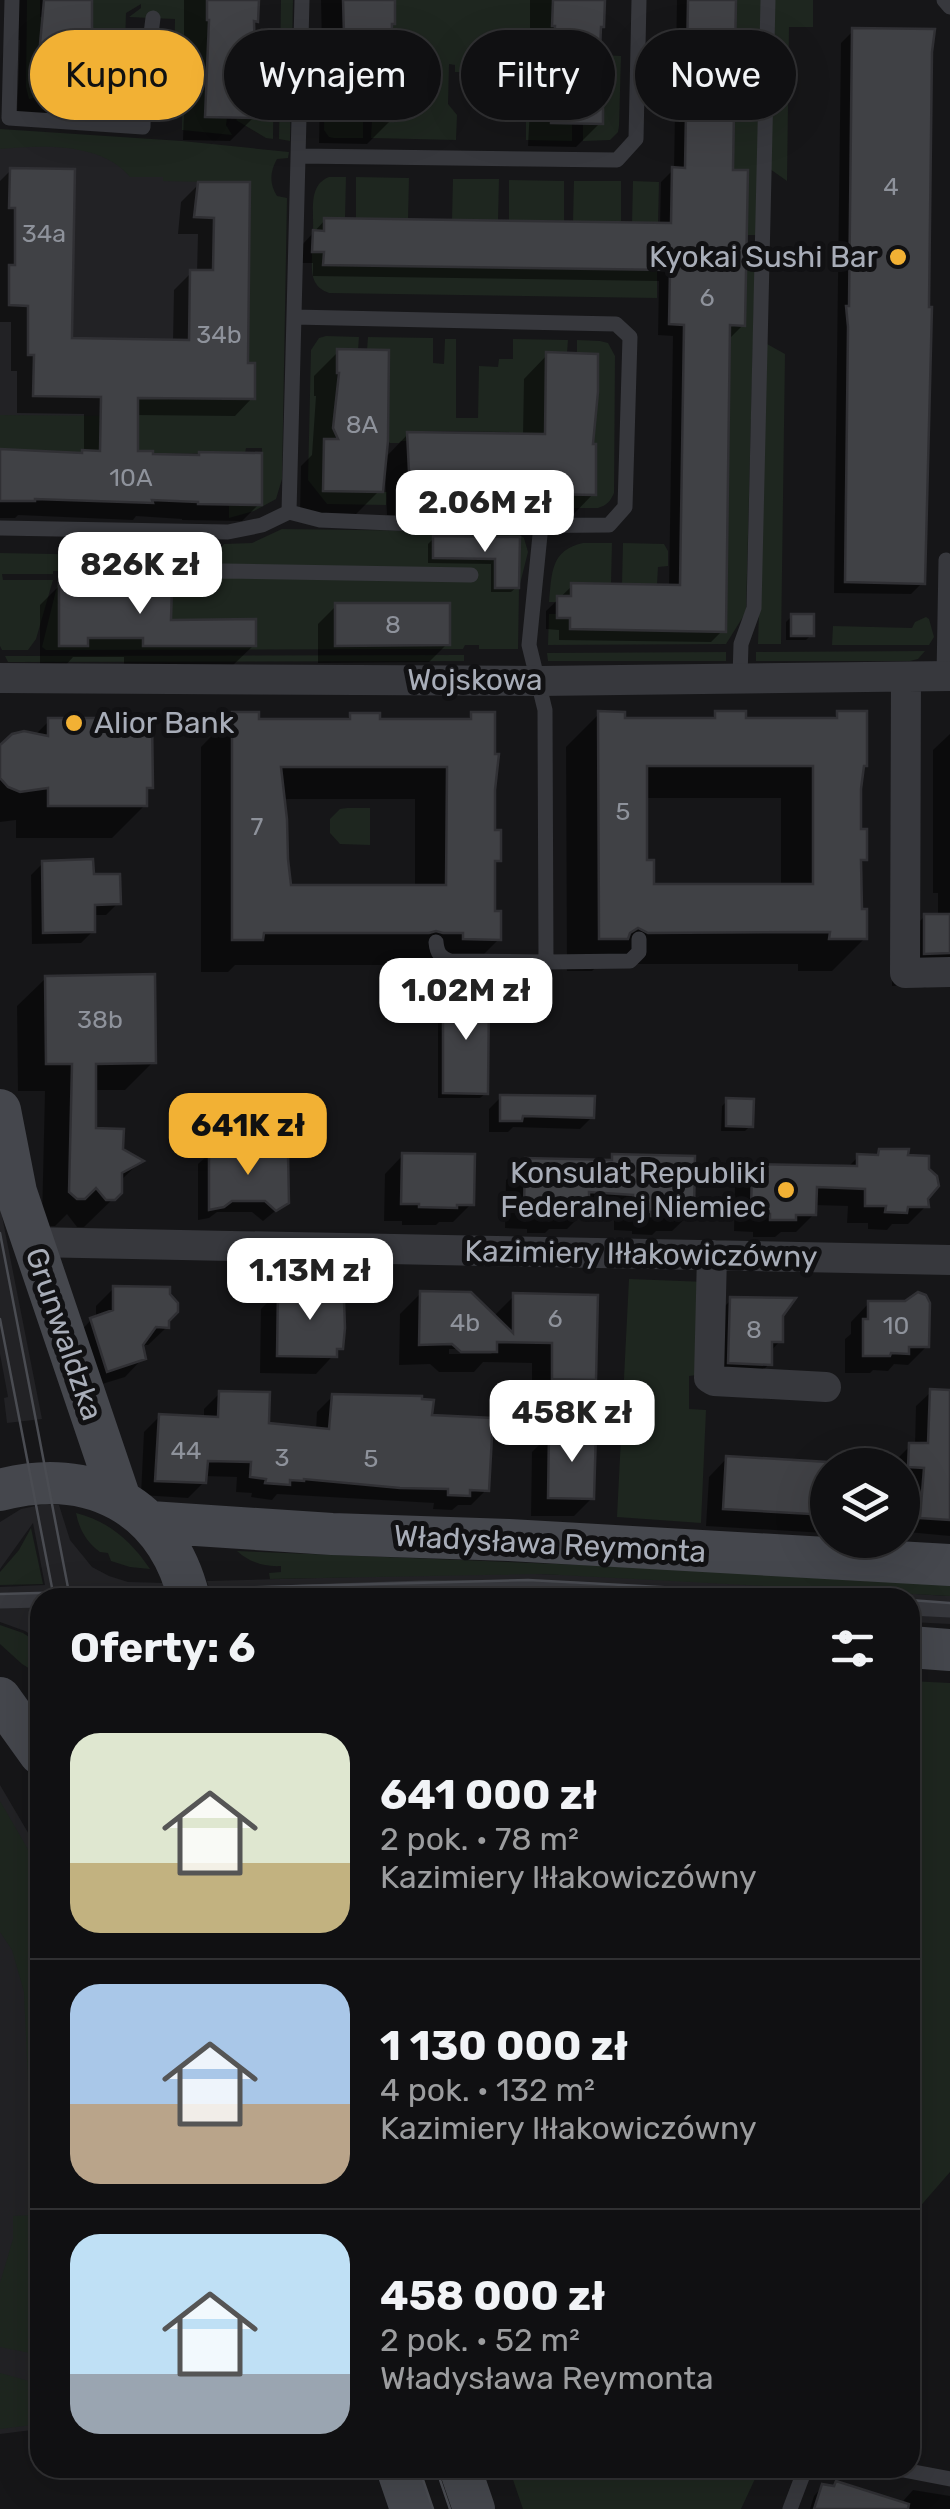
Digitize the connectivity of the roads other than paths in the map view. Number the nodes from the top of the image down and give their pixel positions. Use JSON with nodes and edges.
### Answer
{"nodes":[{"id":1,"x":12,"y":0,"type":"edge"},
{"id":2,"x":302,"y":0,"type":"edge"},
{"id":3,"x":639,"y":0,"type":"edge"},
{"id":4,"x":768,"y":0,"type":"edge"},
{"id":5,"x":944,"y":0,"type":"edge"},
{"id":6,"x":950,"y":6,"type":"edge"},
{"id":7,"x":153,"y":18,"type":"dead end"},
{"id":8,"x":300,"y":156,"type":"junction"},
{"id":9,"x":294,"y":317,"type":"junction"},
{"id":10,"x":289,"y":512,"type":"junction"},
{"id":11,"x":541,"y":525,"type":"junction"},
{"id":12,"x":0,"y":528,"type":"edge"},
{"id":13,"x":946,"y":560,"type":"dead end"},
{"id":14,"x":471,"y":575,"type":"dead end"},
{"id":15,"x":171,"y":576,"type":"dead end"},
{"id":16,"x":946,"y":604,"type":"edge"},
{"id":17,"x":947,"y":676,"type":"edge"},
{"id":18,"x":0,"y":677,"type":"edge"},
{"id":19,"x":740,"y":677,"type":"junction"},
{"id":20,"x":906,"y":677,"type":"junction"},
{"id":21,"x":539,"y":681,"type":"junction"},
{"id":22,"x":640,"y":939,"type":"dead end"},
{"id":23,"x":436,"y":942,"type":"dead end"},
{"id":24,"x":546,"y":962,"type":"junction"},
{"id":25,"x":950,"y":972,"type":"edge"},
{"id":26,"x":0,"y":1110,"type":"edge"},
{"id":27,"x":32,"y":1242,"type":"junction"},
{"id":28,"x":712,"y":1255,"type":"junction"},
{"id":29,"x":950,"y":1260,"type":"edge"},
{"id":30,"x":826,"y":1387,"type":"dead end"},
{"id":31,"x":54,"y":1482,"type":"junction"},
{"id":32,"x":0,"y":1490,"type":"edge"},
{"id":33,"x":135,"y":1511,"type":"junction"},
{"id":34,"x":0,"y":1512,"type":"edge"},
{"id":35,"x":950,"y":1565,"type":"edge"},
{"id":36,"x":186,"y":1588,"type":"edge"},
{"id":37,"x":422,"y":1588,"type":"edge"},
{"id":38,"x":528,"y":1588,"type":"edge"},
{"id":39,"x":30,"y":1600,"type":"edge"},
{"id":40,"x":0,"y":1601,"type":"edge"},
{"id":41,"x":920,"y":1608,"type":"edge"},
{"id":42,"x":950,"y":1610,"type":"edge"},
{"id":43,"x":920,"y":1648,"type":"edge"},
{"id":44,"x":950,"y":1650,"type":"edge"},
{"id":45,"x":0,"y":1695,"type":"edge"},
{"id":46,"x":30,"y":1702,"type":"edge"},
{"id":47,"x":30,"y":1739,"type":"edge"},
{"id":48,"x":920,"y":2473,"type":"edge"},
{"id":49,"x":400,"y":2478,"type":"edge"},
{"id":50,"x":463,"y":2478,"type":"edge"},
{"id":51,"x":802,"y":2478,"type":"edge"},
{"id":52,"x":950,"y":2478,"type":"edge"},
{"id":53,"x":411,"y":2509,"type":"edge"},
{"id":54,"x":474,"y":2509,"type":"edge"},
{"id":55,"x":790,"y":2509,"type":"edge"}],
"edges":[{"from":1,"to":7,"type":"lane"},
{"from":2,"to":8,"type":"lane"},
{"from":3,"to":8,"type":"lane"},
{"from":4,"to":19,"type":"lane"},
{"from":5,"to":6,"type":"lane"},
{"from":8,"to":9,"type":"lane"},
{"from":9,"to":10,"type":"lane"},
{"from":9,"to":11,"type":"lane"},
{"from":10,"to":11,"type":"lane"},
{"from":10,"to":12,"type":"lane"},
{"from":11,"to":21,"type":"lane"},
{"from":13,"to":16,"type":"lane"},
{"from":14,"to":15,"type":"lane"},
{"from":16,"to":17,"type":"lane"},
{"from":17,"to":20,"type":"street","name":"Wojskowa"},
{"from":18,"to":21,"type":"street","name":"Wojskowa"},
{"from":19,"to":20,"type":"street","name":"Wojskowa"},
{"from":19,"to":21,"type":"street","name":"Wojskowa"},
{"from":20,"to":25,"type":"street"},
{"from":21,"to":24,"type":"lane"},
{"from":22,"to":24,"type":"lane"},
{"from":23,"to":24,"type":"lane"},
{"from":26,"to":27,"type":"main road","name":"Grunwaldzka"},
{"from":27,"to":28,"type":"street","name":"Kazimiery Iłłakowiczówny"},
{"from":27,"to":33,"type":"main road","name":"Grunwaldzka"},
{"from":28,"to":29,"type":"street","name":"Kazimiery Iłłakowiczówny"},
{"from":28,"to":30,"type":"street"},
{"from":31,"to":32,"type":"main road"},
{"from":31,"to":33,"type":"main road","name":"Władysława Reymonta"},
{"from":31,"to":34,"type":"main road"},
{"from":33,"to":35,"type":"main road","name":"Władysława Reymonta"},
{"from":33,"to":36,"type":"main road","name":"Grunwaldzka"},
{"from":37,"to":38,"type":"lane"},
{"from":39,"to":40,"type":"lane"},
{"from":41,"to":42,"type":"lane"},
{"from":43,"to":44,"type":"main road"},
{"from":45,"to":46,"type":"main road"},
{"from":45,"to":47,"type":"main road"},
{"from":48,"to":52,"type":"lane"},
{"from":49,"to":53,"type":"main road"},
{"from":50,"to":54,"type":"main road"},
{"from":51,"to":55,"type":"lane"}]}
